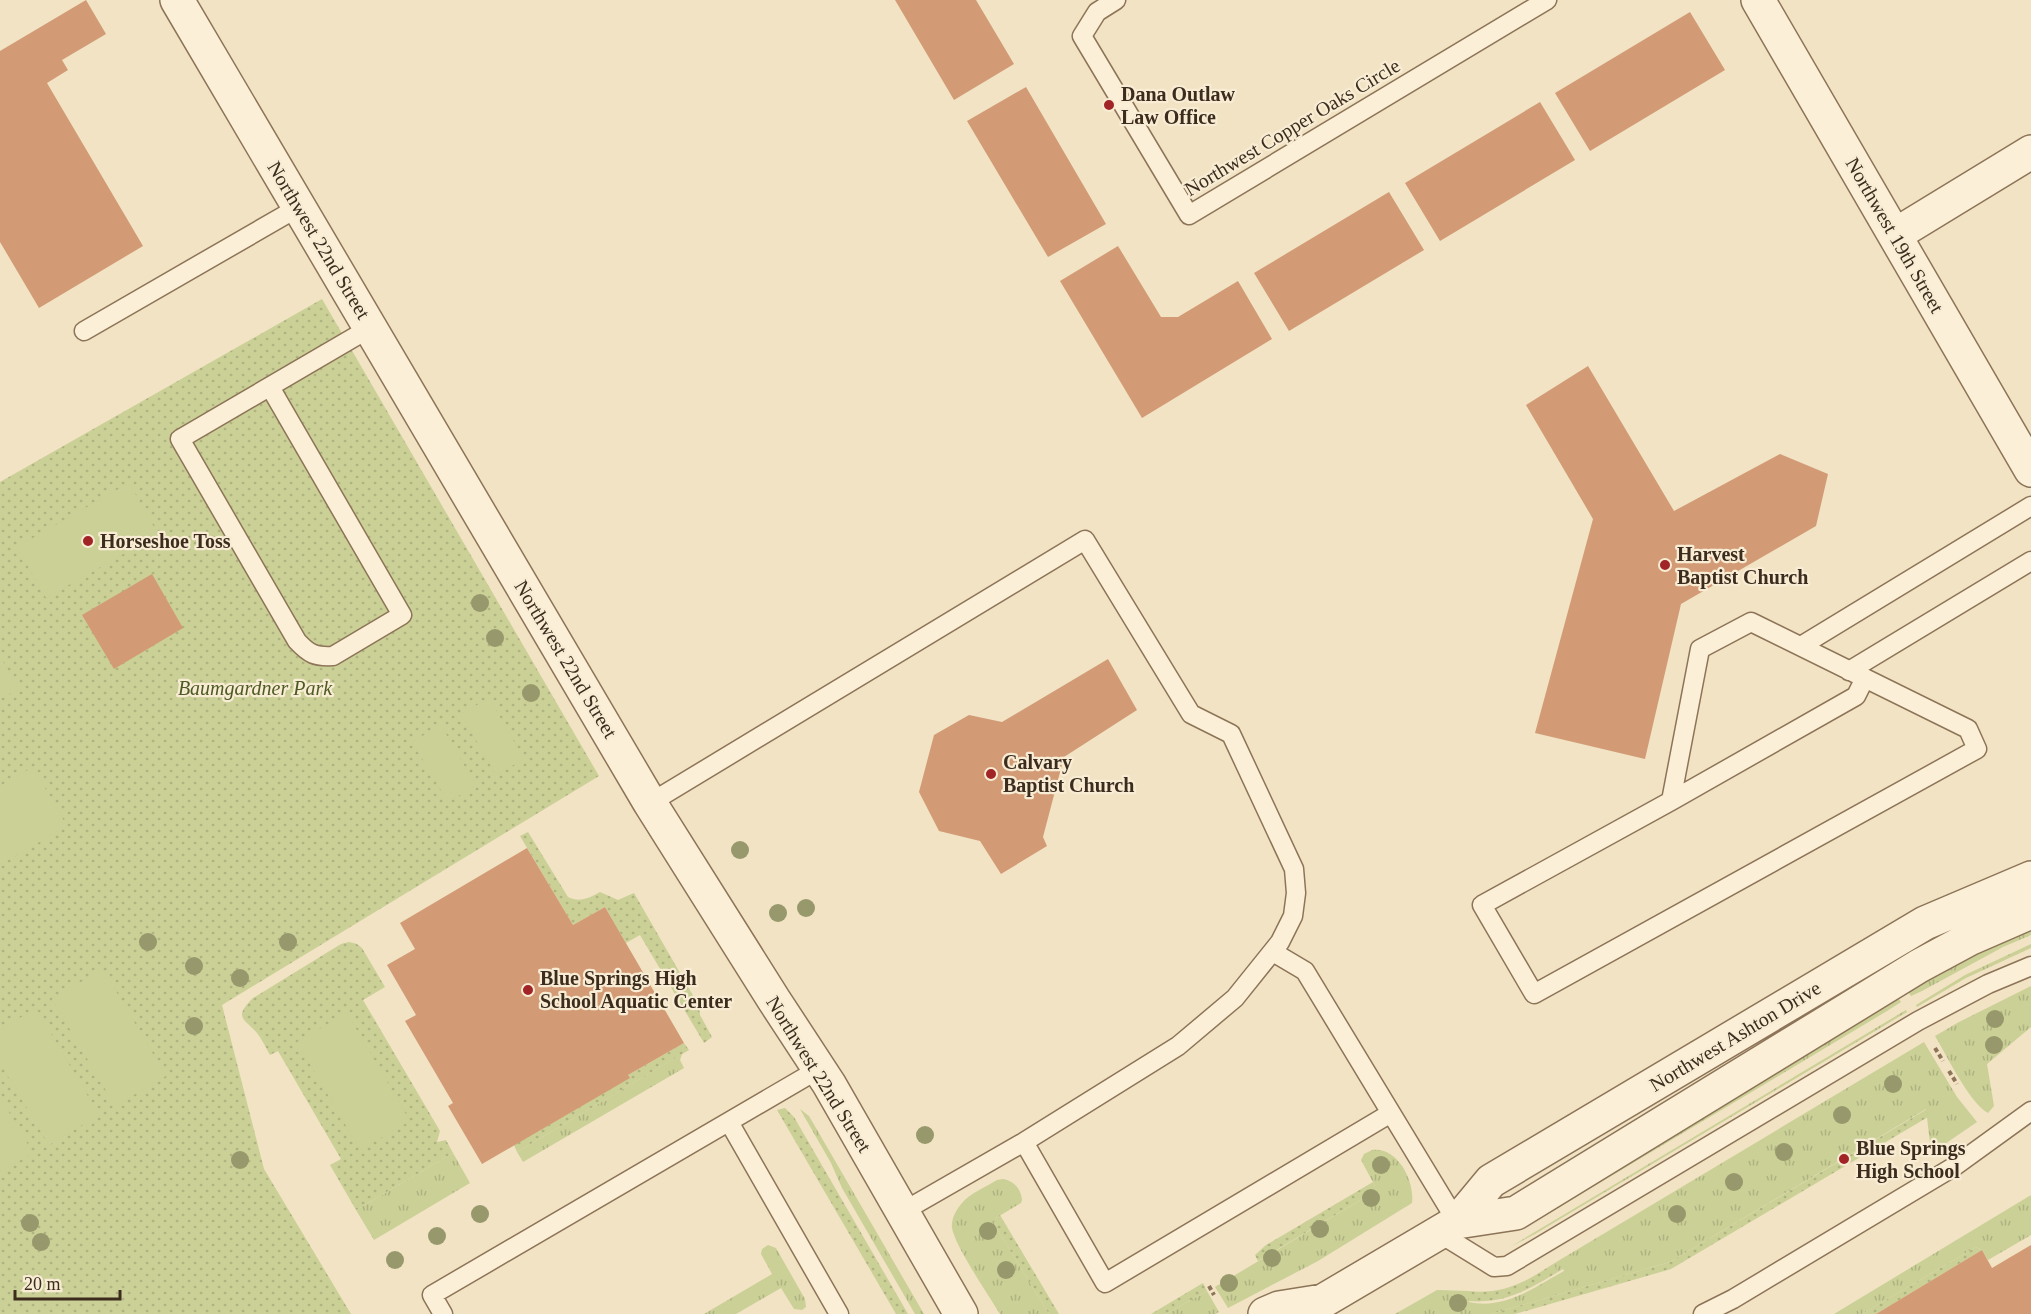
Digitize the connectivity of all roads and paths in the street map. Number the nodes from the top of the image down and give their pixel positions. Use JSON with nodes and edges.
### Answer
{"nodes":[{"id":1,"x":177,"y":0,"type":"edge"},
{"id":2,"x":1116,"y":0,"type":"edge"},
{"id":3,"x":1547,"y":0,"type":"edge"},
{"id":4,"x":1758,"y":0,"type":"edge"},
{"id":5,"x":2031,"y":152,"type":"edge"},
{"id":6,"x":299,"y":207,"type":"junction"},
{"id":7,"x":1895,"y":235,"type":"junction"},
{"id":8,"x":370,"y":328,"type":"junction"},
{"id":9,"x":84,"y":331,"type":"dead end"},
{"id":10,"x":270,"y":387,"type":"junction"},
{"id":11,"x":2031,"y":470,"type":"edge"},
{"id":12,"x":2031,"y":506,"type":"edge"},
{"id":13,"x":2031,"y":561,"type":"edge"},
{"id":14,"x":1801,"y":646,"type":"junction"},
{"id":15,"x":1857,"y":675,"type":"junction"},
{"id":16,"x":1671,"y":801,"type":"junction"},
{"id":17,"x":650,"y":803,"type":"junction"},
{"id":18,"x":2031,"y":878,"type":"edge"},
{"id":19,"x":2031,"y":912,"type":"edge"},
{"id":20,"x":1273,"y":952,"type":"junction"},
{"id":21,"x":2031,"y":966,"type":"edge"},
{"id":22,"x":1935,"y":1048,"type":"dead end"},
{"id":23,"x":1943,"y":1061,"type":"dead end"},
{"id":24,"x":819,"y":1069,"type":"junction"},
{"id":25,"x":1949,"y":1071,"type":"dead end"},
{"id":26,"x":1957,"y":1084,"type":"dead end"},
{"id":27,"x":2031,"y":1111,"type":"edge"},
{"id":28,"x":1392,"y":1113,"type":"junction"},
{"id":29,"x":729,"y":1122,"type":"junction"},
{"id":30,"x":1024,"y":1142,"type":"junction"},
{"id":31,"x":902,"y":1212,"type":"junction"},
{"id":32,"x":1448,"y":1228,"type":"junction"},
{"id":33,"x":1209,"y":1286,"type":"dead end"},
{"id":34,"x":1214,"y":1295,"type":"dead end"},
{"id":35,"x":1322,"y":1310,"type":"edge"},
{"id":36,"x":443,"y":1314,"type":"edge"},
{"id":37,"x":839,"y":1314,"type":"edge"},
{"id":38,"x":961,"y":1314,"type":"edge"},
{"id":39,"x":1265,"y":1314,"type":"edge"},
{"id":40,"x":1703,"y":1314,"type":"edge"}],
"edges":[{"from":1,"to":6,"type":"street","name":"Northwest 22nd Street"},
{"from":2,"to":3,"type":"lane","name":"Northwest Copper Oaks Circle"},
{"from":4,"to":7,"type":"street","name":"Northwest 19th Street"},
{"from":5,"to":7,"type":"street"},
{"from":6,"to":8,"type":"street","name":"Northwest 22nd Street"},
{"from":6,"to":9,"type":"lane"},
{"from":7,"to":11,"type":"street","name":"Northwest 19th Street"},
{"from":8,"to":10,"type":"lane"},
{"from":8,"to":17,"type":"street","name":"Northwest 22nd Street"},
{"from":10,"to":10,"type":"lane"},
{"from":12,"to":14,"type":"lane"},
{"from":13,"to":15,"type":"lane"},
{"from":14,"to":15,"type":"lane"},
{"from":14,"to":16,"type":"lane"},
{"from":15,"to":16,"type":"lane"},
{"from":15,"to":16,"type":"lane"},
{"from":17,"to":20,"type":"lane"},
{"from":17,"to":24,"type":"street","name":"Northwest 22nd Street"},
{"from":18,"to":32,"type":"street","name":"Northwest Ashton Drive"},
{"from":19,"to":32,"type":"street","name":"Northwest Ashton Drive"},
{"from":20,"to":28,"type":"lane"},
{"from":20,"to":30,"type":"lane"},
{"from":21,"to":32,"type":"lane"},
{"from":22,"to":23,"type":"path"},
{"from":24,"to":29,"type":"lane"},
{"from":24,"to":31,"type":"street","name":"Northwest 22nd Street"},
{"from":25,"to":26,"type":"path"},
{"from":27,"to":40,"type":"lane"},
{"from":28,"to":30,"type":"lane"},
{"from":28,"to":32,"type":"lane"},
{"from":29,"to":36,"type":"lane"},
{"from":29,"to":37,"type":"lane"},
{"from":30,"to":31,"type":"lane"},
{"from":31,"to":38,"type":"street","name":"Northwest 22nd Street"},
{"from":32,"to":35,"type":"street","name":"Northwest Ashton Drive"},
{"from":33,"to":34,"type":"path"},
{"from":35,"to":39,"type":"street","name":"Northwest Ashton Drive"}]}
